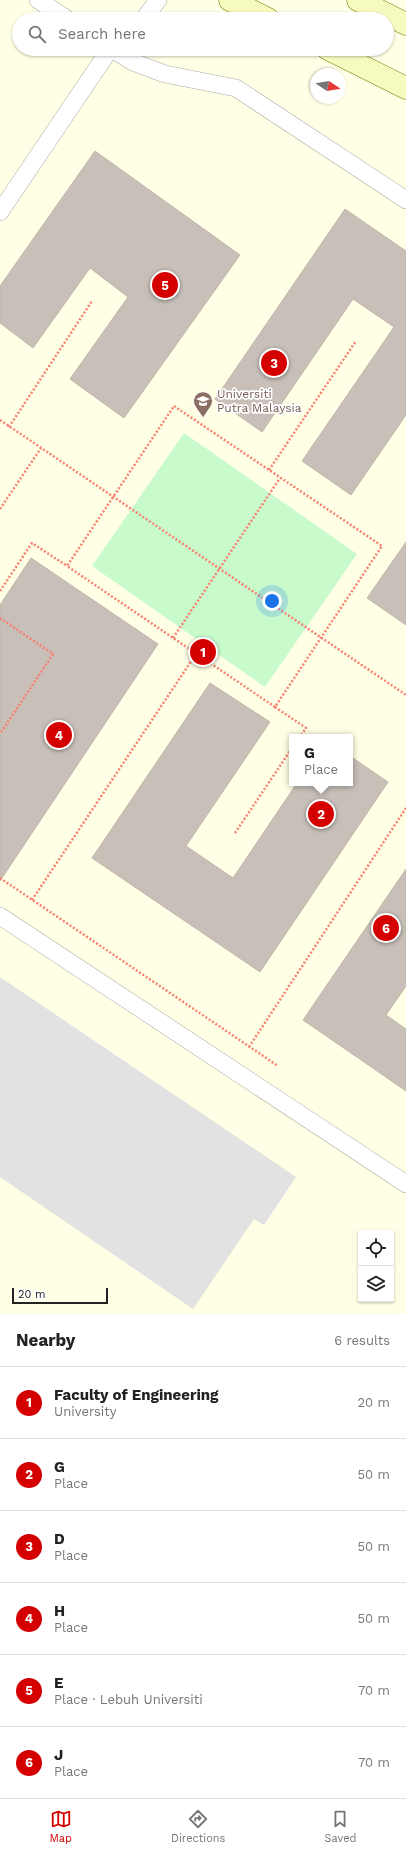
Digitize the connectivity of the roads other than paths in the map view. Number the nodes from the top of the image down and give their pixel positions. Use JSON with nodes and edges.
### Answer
{"nodes":[{"id":1,"x":38,"y":0,"type":"edge"},
{"id":2,"x":158,"y":0,"type":"edge"},
{"id":3,"x":230,"y":0,"type":"edge"},
{"id":4,"x":358,"y":0,"type":"edge"},
{"id":5,"x":56,"y":12,"type":"edge"},
{"id":6,"x":149,"y":12,"type":"edge"},
{"id":7,"x":254,"y":12,"type":"edge"},
{"id":8,"x":382,"y":12,"type":"edge"},
{"id":9,"x":394,"y":18,"type":"edge"},
{"id":10,"x":406,"y":24,"type":"edge"},
{"id":11,"x":106,"y":56,"type":"edge"},
{"id":12,"x":123,"y":56,"type":"edge"},
{"id":13,"x":342,"y":56,"type":"edge"},
{"id":14,"x":406,"y":88,"type":"edge"},
{"id":15,"x":406,"y":200,"type":"edge"},
{"id":16,"x":0,"y":212,"type":"edge"},
{"id":17,"x":0,"y":916,"type":"edge"},
{"id":18,"x":406,"y":1184,"type":"edge"}],
"edges":[{"from":1,"to":5,"type":"lane"},
{"from":2,"to":6,"type":"lane"},
{"from":3,"to":7,"type":"street"},
{"from":4,"to":8,"type":"street"},
{"from":9,"to":10,"type":"street"},
{"from":11,"to":16,"type":"lane"},
{"from":12,"to":15,"type":"lane"},
{"from":13,"to":14,"type":"street"},
{"from":17,"to":18,"type":"lane"}]}
